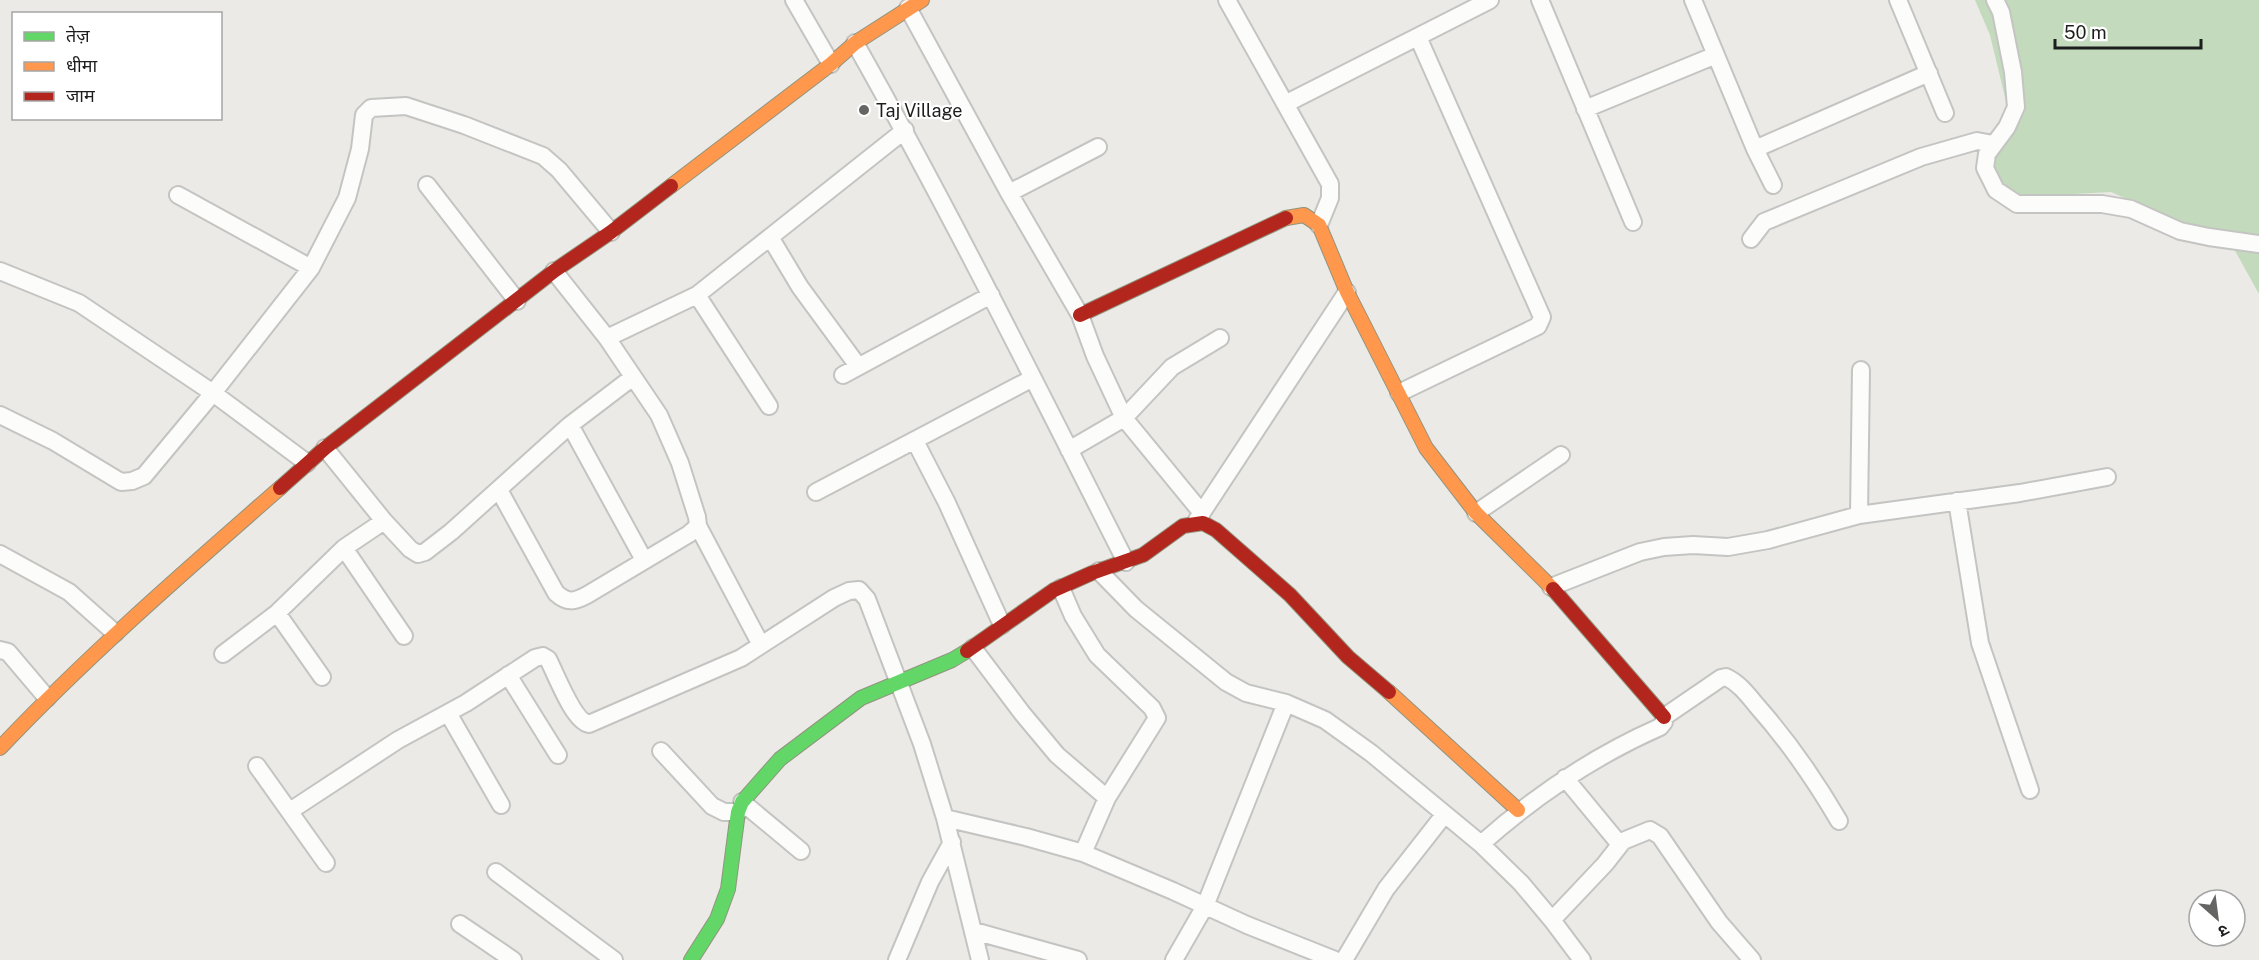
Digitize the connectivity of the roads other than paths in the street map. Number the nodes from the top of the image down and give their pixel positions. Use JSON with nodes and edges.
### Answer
{"nodes":[{"id":1,"x":794,"y":0,"type":"edge"},
{"id":2,"x":1227,"y":0,"type":"edge"},
{"id":3,"x":1490,"y":0,"type":"edge"},
{"id":4,"x":1540,"y":0,"type":"edge"},
{"id":5,"x":1693,"y":0,"type":"edge"},
{"id":6,"x":1898,"y":0,"type":"edge"},
{"id":7,"x":1995,"y":0,"type":"edge"},
{"id":8,"x":915,"y":4,"type":"edge"},
{"id":9,"x":1418,"y":37,"type":"junction"},
{"id":10,"x":855,"y":43,"type":"junction"},
{"id":11,"x":1716,"y":55,"type":"junction"},
{"id":12,"x":831,"y":64,"type":"junction"},
{"id":13,"x":1929,"y":73,"type":"junction"},
{"id":14,"x":1285,"y":104,"type":"junction"},
{"id":15,"x":1585,"y":109,"type":"junction"},
{"id":16,"x":1945,"y":113,"type":"dead end"},
{"id":17,"x":904,"y":130,"type":"junction"},
{"id":18,"x":1993,"y":144,"type":"junction"},
{"id":19,"x":1098,"y":147,"type":"dead end"},
{"id":20,"x":1755,"y":149,"type":"junction"},
{"id":21,"x":427,"y":185,"type":"dead end"},
{"id":22,"x":1773,"y":185,"type":"dead end"},
{"id":23,"x":1009,"y":193,"type":"junction"},
{"id":24,"x":178,"y":195,"type":"dead end"},
{"id":25,"x":1633,"y":222,"type":"dead end"},
{"id":26,"x":1319,"y":225,"type":"junction"},
{"id":27,"x":611,"y":232,"type":"junction"},
{"id":28,"x":770,"y":237,"type":"junction"},
{"id":29,"x":1751,"y":239,"type":"dead end"},
{"id":30,"x":2259,"y":244,"type":"edge"},
{"id":31,"x":311,"y":268,"type":"junction"},
{"id":32,"x":0,"y":271,"type":"edge"},
{"id":33,"x":554,"y":271,"type":"junction"},
{"id":34,"x":1347,"y":292,"type":"junction"},
{"id":35,"x":697,"y":295,"type":"junction"},
{"id":36,"x":991,"y":295,"type":"junction"},
{"id":37,"x":517,"y":301,"type":"junction"},
{"id":38,"x":1080,"y":315,"type":"junction"},
{"id":39,"x":607,"y":338,"type":"junction"},
{"id":40,"x":1220,"y":338,"type":"dead end"},
{"id":41,"x":1862,"y":370,"type":"dead end"},
{"id":42,"x":633,"y":377,"type":"junction"},
{"id":43,"x":1033,"y":378,"type":"junction"},
{"id":44,"x":213,"y":393,"type":"junction"},
{"id":45,"x":1399,"y":393,"type":"junction"},
{"id":46,"x":769,"y":406,"type":"dead end"},
{"id":47,"x":0,"y":415,"type":"edge"},
{"id":48,"x":1124,"y":418,"type":"junction"},
{"id":49,"x":570,"y":425,"type":"junction"},
{"id":50,"x":915,"y":441,"type":"junction"},
{"id":51,"x":325,"y":448,"type":"junction"},
{"id":52,"x":1069,"y":450,"type":"junction"},
{"id":53,"x":1561,"y":455,"type":"dead end"},
{"id":54,"x":307,"y":463,"type":"junction"},
{"id":55,"x":2107,"y":477,"type":"dead end"},
{"id":56,"x":499,"y":490,"type":"junction"},
{"id":57,"x":816,"y":492,"type":"dead end"},
{"id":58,"x":1957,"y":501,"type":"junction"},
{"id":59,"x":1476,"y":513,"type":"junction"},
{"id":60,"x":1859,"y":515,"type":"junction"},
{"id":61,"x":1198,"y":518,"type":"junction"},
{"id":62,"x":384,"y":520,"type":"junction"},
{"id":63,"x":698,"y":526,"type":"junction"},
{"id":64,"x":344,"y":548,"type":"junction"},
{"id":65,"x":0,"y":554,"type":"edge"},
{"id":66,"x":644,"y":560,"type":"junction"},
{"id":67,"x":1126,"y":562,"type":"junction"},
{"id":68,"x":1099,"y":571,"type":"junction"},
{"id":69,"x":1551,"y":587,"type":"junction"},
{"id":70,"x":1061,"y":588,"type":"junction"},
{"id":71,"x":277,"y":613,"type":"junction"},
{"id":72,"x":1002,"y":625,"type":"junction"},
{"id":73,"x":115,"y":633,"type":"junction"},
{"id":74,"x":405,"y":636,"type":"dead end"},
{"id":75,"x":761,"y":645,"type":"junction"},
{"id":76,"x":973,"y":648,"type":"junction"},
{"id":77,"x":0,"y":650,"type":"edge"},
{"id":78,"x":223,"y":654,"type":"dead end"},
{"id":79,"x":508,"y":675,"type":"junction"},
{"id":80,"x":322,"y":677,"type":"dead end"},
{"id":81,"x":898,"y":682,"type":"junction"},
{"id":82,"x":47,"y":698,"type":"junction"},
{"id":83,"x":1286,"y":703,"type":"junction"},
{"id":84,"x":448,"y":712,"type":"junction"},
{"id":85,"x":1664,"y":717,"type":"junction"},
{"id":86,"x":0,"y":748,"type":"edge"},
{"id":87,"x":660,"y":751,"type":"dead end"},
{"id":88,"x":558,"y":755,"type":"dead end"},
{"id":89,"x":257,"y":766,"type":"dead end"},
{"id":90,"x":1565,"y":778,"type":"junction"},
{"id":91,"x":2030,"y":790,"type":"dead end"},
{"id":92,"x":1107,"y":798,"type":"junction"},
{"id":93,"x":501,"y":805,"type":"dead end"},
{"id":94,"x":740,"y":807,"type":"junction"},
{"id":95,"x":1518,"y":810,"type":"junction"},
{"id":96,"x":290,"y":811,"type":"junction"},
{"id":97,"x":1444,"y":815,"type":"junction"},
{"id":98,"x":945,"y":818,"type":"junction"},
{"id":99,"x":1839,"y":821,"type":"dead end"},
{"id":100,"x":1623,"y":841,"type":"junction"},
{"id":101,"x":952,"y":842,"type":"junction"},
{"id":102,"x":1481,"y":844,"type":"junction"},
{"id":103,"x":801,"y":851,"type":"dead end"},
{"id":104,"x":1083,"y":854,"type":"junction"},
{"id":105,"x":326,"y":863,"type":"dead end"},
{"id":106,"x":496,"y":872,"type":"dead end"},
{"id":107,"x":1205,"y":906,"type":"junction"},
{"id":108,"x":1552,"y":920,"type":"junction"},
{"id":109,"x":460,"y":924,"type":"dead end"},
{"id":110,"x":974,"y":931,"type":"junction"},
{"id":111,"x":513,"y":960,"type":"edge"},
{"id":112,"x":614,"y":960,"type":"edge"},
{"id":113,"x":691,"y":960,"type":"edge"},
{"id":114,"x":897,"y":960,"type":"edge"},
{"id":115,"x":980,"y":960,"type":"edge"},
{"id":116,"x":1078,"y":960,"type":"edge"},
{"id":117,"x":1174,"y":960,"type":"edge"},
{"id":118,"x":1335,"y":960,"type":"edge"},
{"id":119,"x":1344,"y":960,"type":"edge"},
{"id":120,"x":1582,"y":960,"type":"edge"},
{"id":121,"x":1752,"y":960,"type":"edge"}],
"edges":[{"from":1,"to":12,"type":"street"},
{"from":2,"to":14,"type":"street"},
{"from":3,"to":9,"type":"street"},
{"from":4,"to":15,"type":"street"},
{"from":5,"to":11,"type":"street"},
{"from":6,"to":13,"type":"street"},
{"from":7,"to":18,"type":"street"},
{"from":8,"to":10,"type":"street"},
{"from":8,"to":23,"type":"street"},
{"from":9,"to":14,"type":"street"},
{"from":9,"to":45,"type":"street"},
{"from":10,"to":12,"type":"street"},
{"from":10,"to":17,"type":"street"},
{"from":11,"to":15,"type":"street"},
{"from":11,"to":20,"type":"street"},
{"from":12,"to":27,"type":"street"},
{"from":13,"to":16,"type":"street"},
{"from":13,"to":20,"type":"street"},
{"from":14,"to":26,"type":"street"},
{"from":15,"to":25,"type":"street"},
{"from":17,"to":28,"type":"street"},
{"from":17,"to":36,"type":"street"},
{"from":18,"to":29,"type":"street"},
{"from":18,"to":30,"type":"street"},
{"from":19,"to":23,"type":"street"},
{"from":20,"to":22,"type":"street"},
{"from":21,"to":37,"type":"street"},
{"from":23,"to":38,"type":"street"},
{"from":24,"to":31,"type":"street"},
{"from":26,"to":34,"type":"street"},
{"from":26,"to":38,"type":"street"},
{"from":27,"to":31,"type":"street"},
{"from":27,"to":33,"type":"street"},
{"from":28,"to":35,"type":"street"},
{"from":28,"to":36,"type":"street"},
{"from":31,"to":44,"type":"street"},
{"from":32,"to":44,"type":"street"},
{"from":33,"to":37,"type":"street"},
{"from":33,"to":39,"type":"street"},
{"from":34,"to":45,"type":"street"},
{"from":34,"to":61,"type":"street"},
{"from":35,"to":39,"type":"street"},
{"from":35,"to":46,"type":"street"},
{"from":36,"to":43,"type":"street"},
{"from":37,"to":51,"type":"street"},
{"from":38,"to":48,"type":"street"},
{"from":39,"to":42,"type":"street"},
{"from":40,"to":48,"type":"street"},
{"from":41,"to":60,"type":"street"},
{"from":42,"to":49,"type":"street"},
{"from":42,"to":63,"type":"street"},
{"from":43,"to":50,"type":"street"},
{"from":43,"to":52,"type":"street"},
{"from":44,"to":47,"type":"street"},
{"from":44,"to":54,"type":"street"},
{"from":45,"to":59,"type":"street"},
{"from":48,"to":52,"type":"street"},
{"from":48,"to":61,"type":"street"},
{"from":49,"to":56,"type":"street"},
{"from":49,"to":66,"type":"street"},
{"from":50,"to":57,"type":"street"},
{"from":50,"to":72,"type":"street"},
{"from":51,"to":54,"type":"street"},
{"from":51,"to":62,"type":"street"},
{"from":52,"to":67,"type":"street"},
{"from":53,"to":59,"type":"street"},
{"from":54,"to":73,"type":"street"},
{"from":55,"to":58,"type":"street"},
{"from":56,"to":62,"type":"street"},
{"from":56,"to":66,"type":"street"},
{"from":58,"to":60,"type":"street"},
{"from":58,"to":91,"type":"street"},
{"from":59,"to":69,"type":"street"},
{"from":60,"to":69,"type":"street"},
{"from":61,"to":67,"type":"street"},
{"from":61,"to":95,"type":"street"},
{"from":62,"to":64,"type":"street"},
{"from":63,"to":66,"type":"street"},
{"from":63,"to":75,"type":"street"},
{"from":64,"to":71,"type":"street"},
{"from":64,"to":74,"type":"street"},
{"from":65,"to":73,"type":"street"},
{"from":67,"to":68,"type":"street"},
{"from":68,"to":70,"type":"street"},
{"from":68,"to":83,"type":"street"},
{"from":69,"to":85,"type":"street"},
{"from":70,"to":72,"type":"street"},
{"from":70,"to":92,"type":"street"},
{"from":71,"to":78,"type":"street"},
{"from":71,"to":80,"type":"street"},
{"from":72,"to":76,"type":"street"},
{"from":73,"to":82,"type":"street"},
{"from":75,"to":79,"type":"street"},
{"from":75,"to":81,"type":"street"},
{"from":76,"to":81,"type":"street"},
{"from":76,"to":92,"type":"street"},
{"from":77,"to":82,"type":"street"},
{"from":79,"to":84,"type":"street"},
{"from":79,"to":88,"type":"street"},
{"from":81,"to":94,"type":"street"},
{"from":81,"to":98,"type":"street"},
{"from":82,"to":86,"type":"street"},
{"from":83,"to":97,"type":"street"},
{"from":83,"to":107,"type":"street"},
{"from":84,"to":93,"type":"street"},
{"from":84,"to":96,"type":"street"},
{"from":85,"to":90,"type":"street"},
{"from":85,"to":99,"type":"street"},
{"from":87,"to":94,"type":"street"},
{"from":89,"to":96,"type":"street"},
{"from":90,"to":95,"type":"street"},
{"from":90,"to":100,"type":"street"},
{"from":92,"to":104,"type":"street"},
{"from":94,"to":103,"type":"street"},
{"from":94,"to":113,"type":"street"},
{"from":95,"to":102,"type":"street"},
{"from":96,"to":105,"type":"street"},
{"from":97,"to":102,"type":"street"},
{"from":97,"to":119,"type":"street"},
{"from":98,"to":101,"type":"street"},
{"from":98,"to":104,"type":"street"},
{"from":100,"to":108,"type":"street"},
{"from":100,"to":121,"type":"street"},
{"from":101,"to":110,"type":"street"},
{"from":101,"to":114,"type":"street"},
{"from":102,"to":108,"type":"street"},
{"from":104,"to":107,"type":"street"},
{"from":106,"to":112,"type":"street"},
{"from":107,"to":117,"type":"street"},
{"from":107,"to":118,"type":"street"},
{"from":108,"to":120,"type":"street"},
{"from":109,"to":111,"type":"street"},
{"from":110,"to":115,"type":"street"},
{"from":110,"to":116,"type":"street"}]}
